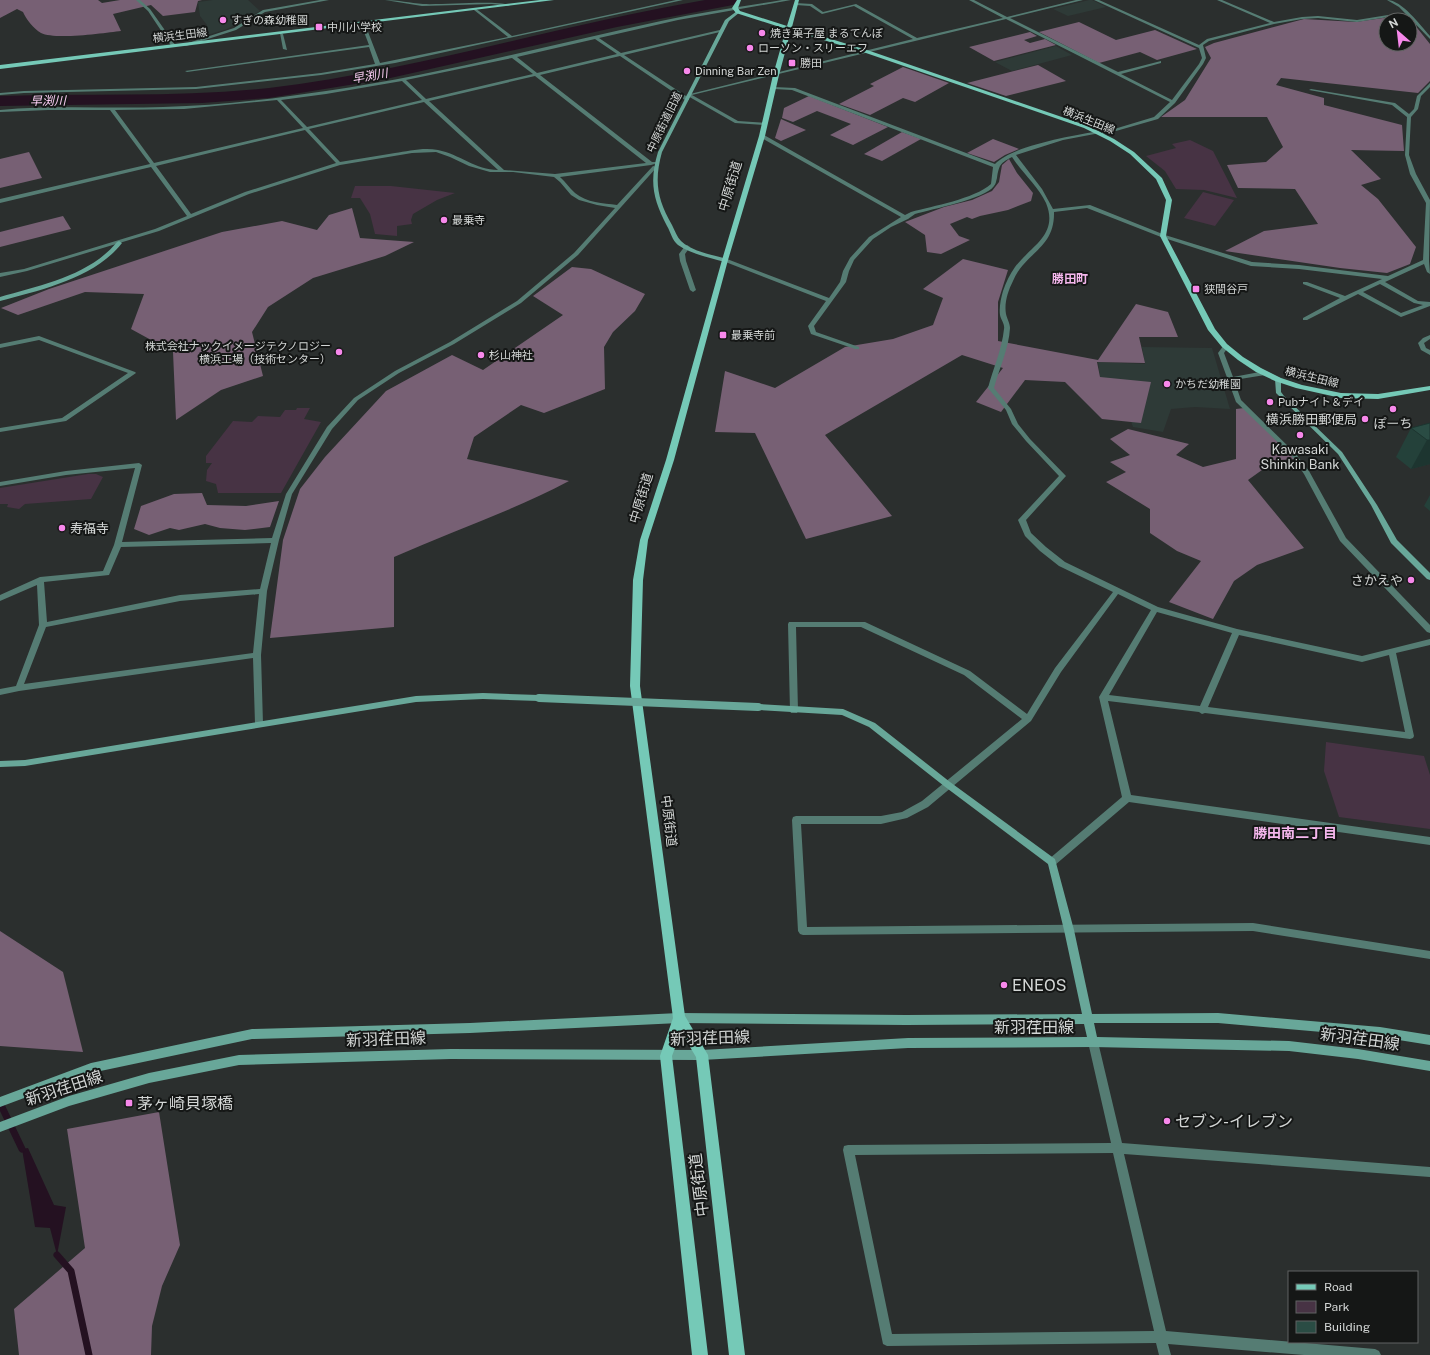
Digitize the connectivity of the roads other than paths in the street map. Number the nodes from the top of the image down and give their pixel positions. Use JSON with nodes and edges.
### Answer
{"nodes":[{"id":1,"x":138,"y":0,"type":"edge"},
{"id":2,"x":327,"y":0,"type":"edge"},
{"id":3,"x":387,"y":0,"type":"edge"},
{"id":4,"x":552,"y":0,"type":"edge"},
{"id":5,"x":681,"y":0,"type":"edge"},
{"id":6,"x":739,"y":0,"type":"edge"},
{"id":7,"x":789,"y":0,"type":"edge"},
{"id":8,"x":971,"y":0,"type":"edge"},
{"id":9,"x":1081,"y":0,"type":"edge"},
{"id":10,"x":1096,"y":0,"type":"edge"},
{"id":11,"x":1219,"y":0,"type":"edge"},
{"id":12,"x":1389,"y":0,"type":"edge"},
{"id":13,"x":797,"y":2,"type":"edge"},
{"id":14,"x":508,"y":5,"type":"junction"},
{"id":15,"x":737,"y":9,"type":"junction"},
{"id":16,"x":475,"y":10,"type":"junction"},
{"id":17,"x":1406,"y":12,"type":"edge"},
{"id":18,"x":1378,"y":16,"type":"edge"},
{"id":19,"x":1008,"y":18,"type":"junction"},
{"id":20,"x":1274,"y":23,"type":"junction"},
{"id":21,"x":1418,"y":23,"type":"edge"},
{"id":22,"x":363,"y":24,"type":"junction"},
{"id":23,"x":790,"y":27,"type":"junction"},
{"id":24,"x":723,"y":30,"type":"junction"},
{"id":25,"x":281,"y":34,"type":"junction"},
{"id":26,"x":595,"y":37,"type":"junction"},
{"id":27,"x":511,"y":38,"type":"junction"},
{"id":28,"x":1430,"y":38,"type":"edge"},
{"id":29,"x":918,"y":40,"type":"junction"},
{"id":30,"x":184,"y":45,"type":"junction"},
{"id":31,"x":174,"y":46,"type":"junction"},
{"id":32,"x":370,"y":46,"type":"junction"},
{"id":33,"x":1201,"y":47,"type":"junction"},
{"id":34,"x":285,"y":50,"type":"dead end"},
{"id":35,"x":868,"y":52,"type":"junction"},
{"id":36,"x":620,"y":54,"type":"junction"},
{"id":37,"x":513,"y":56,"type":"junction"},
{"id":38,"x":1159,"y":62,"type":"dead end"},
{"id":39,"x":378,"y":65,"type":"junction"},
{"id":40,"x":0,"y":67,"type":"edge"},
{"id":41,"x":187,"y":71,"type":"dead end"},
{"id":42,"x":536,"y":74,"type":"junction"},
{"id":43,"x":1117,"y":74,"type":"junction"},
{"id":44,"x":776,"y":75,"type":"junction"},
{"id":45,"x":403,"y":80,"type":"junction"},
{"id":46,"x":1430,"y":84,"type":"edge"},
{"id":47,"x":774,"y":88,"type":"junction"},
{"id":48,"x":1311,"y":90,"type":"dead end"},
{"id":49,"x":0,"y":94,"type":"edge"},
{"id":50,"x":688,"y":97,"type":"junction"},
{"id":51,"x":278,"y":99,"type":"junction"},
{"id":52,"x":424,"y":100,"type":"junction"},
{"id":53,"x":1173,"y":102,"type":"junction"},
{"id":54,"x":111,"y":108,"type":"junction"},
{"id":55,"x":0,"y":111,"type":"edge"},
{"id":56,"x":1409,"y":117,"type":"junction"},
{"id":57,"x":764,"y":124,"type":"junction"},
{"id":58,"x":306,"y":128,"type":"junction"},
{"id":59,"x":1100,"y":133,"type":"junction"},
{"id":60,"x":762,"y":136,"type":"junction"},
{"id":61,"x":1013,"y":154,"type":"junction"},
{"id":62,"x":339,"y":164,"type":"junction"},
{"id":63,"x":654,"y":164,"type":"junction"},
{"id":64,"x":152,"y":165,"type":"junction"},
{"id":65,"x":996,"y":166,"type":"junction"},
{"id":66,"x":503,"y":171,"type":"junction"},
{"id":67,"x":555,"y":176,"type":"junction"},
{"id":68,"x":0,"y":201,"type":"edge"},
{"id":69,"x":1430,"y":202,"type":"edge"},
{"id":70,"x":619,"y":207,"type":"junction"},
{"id":71,"x":1050,"y":211,"type":"junction"},
{"id":72,"x":190,"y":216,"type":"junction"},
{"id":73,"x":906,"y":218,"type":"junction"},
{"id":74,"x":1163,"y":236,"type":"junction"},
{"id":75,"x":119,"y":243,"type":"junction"},
{"id":76,"x":687,"y":247,"type":"junction"},
{"id":77,"x":725,"y":260,"type":"junction"},
{"id":78,"x":1426,"y":261,"type":"junction"},
{"id":79,"x":1430,"y":272,"type":"edge"},
{"id":80,"x":0,"y":275,"type":"edge"},
{"id":81,"x":1388,"y":278,"type":"junction"},
{"id":82,"x":1380,"y":282,"type":"junction"},
{"id":83,"x":1305,"y":283,"type":"dead end"},
{"id":84,"x":693,"y":290,"type":"dead end"},
{"id":85,"x":1359,"y":292,"type":"junction"},
{"id":86,"x":1345,"y":298,"type":"junction"},
{"id":87,"x":0,"y":299,"type":"edge"},
{"id":88,"x":830,"y":300,"type":"junction"},
{"id":89,"x":1430,"y":304,"type":"edge"},
{"id":90,"x":1305,"y":319,"type":"dead end"},
{"id":91,"x":1430,"y":337,"type":"edge"},
{"id":92,"x":0,"y":346,"type":"edge"},
{"id":93,"x":1226,"y":346,"type":"junction"},
{"id":94,"x":858,"y":348,"type":"dead end"},
{"id":95,"x":1430,"y":353,"type":"edge"},
{"id":96,"x":1265,"y":373,"type":"junction"},
{"id":97,"x":1230,"y":379,"type":"junction"},
{"id":98,"x":1278,"y":379,"type":"junction"},
{"id":99,"x":1430,"y":388,"type":"edge"},
{"id":100,"x":0,"y":430,"type":"edge"},
{"id":101,"x":0,"y":484,"type":"edge"},
{"id":102,"x":276,"y":540,"type":"junction"},
{"id":103,"x":118,"y":545,"type":"junction"},
{"id":104,"x":1430,"y":577,"type":"edge"},
{"id":105,"x":40,"y":580,"type":"junction"},
{"id":106,"x":263,"y":591,"type":"junction"},
{"id":107,"x":1117,"y":591,"type":"junction"},
{"id":108,"x":0,"y":598,"type":"edge"},
{"id":109,"x":1155,"y":609,"type":"junction"},
{"id":110,"x":43,"y":625,"type":"junction"},
{"id":111,"x":1430,"y":630,"type":"edge"},
{"id":112,"x":1237,"y":632,"type":"junction"},
{"id":113,"x":1430,"y":642,"type":"edge"},
{"id":114,"x":1392,"y":653,"type":"junction"},
{"id":115,"x":257,"y":655,"type":"junction"},
{"id":116,"x":19,"y":688,"type":"junction"},
{"id":117,"x":0,"y":692,"type":"edge"},
{"id":118,"x":1102,"y":697,"type":"junction"},
{"id":119,"x":794,"y":710,"type":"junction"},
{"id":120,"x":1202,"y":711,"type":"junction"},
{"id":121,"x":1028,"y":719,"type":"junction"},
{"id":122,"x":259,"y":724,"type":"junction"},
{"id":123,"x":0,"y":764,"type":"edge"},
{"id":124,"x":947,"y":784,"type":"junction"},
{"id":125,"x":1127,"y":798,"type":"junction"},
{"id":126,"x":1430,"y":841,"type":"edge"},
{"id":127,"x":1052,"y":862,"type":"junction"},
{"id":128,"x":1069,"y":930,"type":"junction"},
{"id":129,"x":1430,"y":955,"type":"edge"},
{"id":130,"x":679,"y":1018,"type":"junction"},
{"id":131,"x":1087,"y":1019,"type":"junction"},
{"id":132,"x":1430,"y":1040,"type":"edge"},
{"id":133,"x":1093,"y":1042,"type":"junction"},
{"id":134,"x":666,"y":1056,"type":"junction"},
{"id":135,"x":702,"y":1056,"type":"junction"},
{"id":136,"x":1430,"y":1066,"type":"edge"},
{"id":137,"x":0,"y":1102,"type":"edge"},
{"id":138,"x":0,"y":1127,"type":"edge"},
{"id":139,"x":1118,"y":1148,"type":"junction"},
{"id":140,"x":1430,"y":1172,"type":"edge"},
{"id":141,"x":1161,"y":1337,"type":"junction"},
{"id":142,"x":700,"y":1355,"type":"edge"},
{"id":143,"x":737,"y":1355,"type":"edge"},
{"id":144,"x":1166,"y":1355,"type":"edge"},
{"id":145,"x":1375,"y":1355,"type":"edge"}],
"edges":[{"from":1,"to":31,"type":"street"},
{"from":2,"to":30,"type":"street"},
{"from":3,"to":14,"type":"street"},
{"from":4,"to":14,"type":"main road","name":"横浜生田線"},
{"from":5,"to":27,"type":"street"},
{"from":6,"to":15,"type":"main road"},
{"from":7,"to":15,"type":"street"},
{"from":8,"to":19,"type":"street"},
{"from":9,"to":19,"type":"street"},
{"from":10,"to":33,"type":"street"},
{"from":11,"to":20,"type":"street"},
{"from":12,"to":17,"type":"street"},
{"from":13,"to":23,"type":"main road","name":"中原街道"},
{"from":13,"to":29,"type":"street"},
{"from":14,"to":16,"type":"main road","name":"横浜生田線"},
{"from":15,"to":23,"type":"main road","name":"横浜生田線"},
{"from":15,"to":24,"type":"street","name":"中原街道旧道"},
{"from":15,"to":26,"type":"street"},
{"from":16,"to":22,"type":"main road","name":"横浜生田線"},
{"from":16,"to":27,"type":"street"},
{"from":18,"to":20,"type":"street"},
{"from":19,"to":29,"type":"street"},
{"from":19,"to":43,"type":"street"},
{"from":20,"to":33,"type":"street"},
{"from":21,"to":28,"type":"street"},
{"from":22,"to":25,"type":"main road","name":"横浜生田線"},
{"from":22,"to":32,"type":"street"},
{"from":23,"to":35,"type":"main road","name":"横浜生田線"},
{"from":23,"to":44,"type":"main road","name":"中原街道"},
{"from":24,"to":36,"type":"street"},
{"from":24,"to":50,"type":"street","name":"中原街道旧道"},
{"from":25,"to":30,"type":"main road","name":"横浜生田線"},
{"from":25,"to":34,"type":"street"},
{"from":26,"to":36,"type":"street"},
{"from":26,"to":37,"type":"street"},
{"from":27,"to":39,"type":"street"},
{"from":29,"to":35,"type":"street"},
{"from":30,"to":31,"type":"main road","name":"横浜生田線"},
{"from":31,"to":40,"type":"main road","name":"横浜生田線"},
{"from":32,"to":39,"type":"street"},
{"from":32,"to":41,"type":"street"},
{"from":33,"to":53,"type":"street"},
{"from":35,"to":44,"type":"street"},
{"from":35,"to":59,"type":"main road","name":"横浜生田線"},
{"from":36,"to":42,"type":"street"},
{"from":36,"to":50,"type":"street"},
{"from":37,"to":42,"type":"street"},
{"from":37,"to":45,"type":"street"},
{"from":38,"to":43,"type":"street"},
{"from":39,"to":49,"type":"street"},
{"from":42,"to":52,"type":"street"},
{"from":42,"to":63,"type":"street"},
{"from":43,"to":53,"type":"street"},
{"from":44,"to":47,"type":"main road","name":"中原街道"},
{"from":44,"to":50,"type":"street"},
{"from":45,"to":51,"type":"street"},
{"from":45,"to":52,"type":"street"},
{"from":46,"to":56,"type":"street"},
{"from":47,"to":57,"type":"main road","name":"中原街道"},
{"from":47,"to":65,"type":"street"},
{"from":48,"to":56,"type":"street"},
{"from":50,"to":57,"type":"street"},
{"from":50,"to":63,"type":"street","name":"中原街道旧道"},
{"from":51,"to":54,"type":"street"},
{"from":51,"to":58,"type":"street"},
{"from":52,"to":58,"type":"street"},
{"from":52,"to":66,"type":"street"},
{"from":53,"to":59,"type":"street"},
{"from":54,"to":55,"type":"street"},
{"from":54,"to":64,"type":"street"},
{"from":56,"to":69,"type":"street"},
{"from":57,"to":60,"type":"main road","name":"中原街道"},
{"from":58,"to":62,"type":"street"},
{"from":58,"to":64,"type":"street"},
{"from":59,"to":61,"type":"street"},
{"from":59,"to":74,"type":"main road","name":"横浜生田線"},
{"from":60,"to":73,"type":"street"},
{"from":60,"to":77,"type":"main road","name":"中原街道"},
{"from":61,"to":65,"type":"street"},
{"from":61,"to":71,"type":"street"},
{"from":62,"to":66,"type":"street"},
{"from":62,"to":72,"type":"street"},
{"from":63,"to":67,"type":"street"},
{"from":63,"to":70,"type":"street"},
{"from":63,"to":76,"type":"street","name":"中原街道旧道"},
{"from":64,"to":68,"type":"street"},
{"from":64,"to":72,"type":"street"},
{"from":65,"to":73,"type":"street"},
{"from":66,"to":67,"type":"street"},
{"from":67,"to":70,"type":"street"},
{"from":69,"to":78,"type":"street"},
{"from":70,"to":102,"type":"street"},
{"from":71,"to":74,"type":"street"},
{"from":71,"to":107,"type":"street"},
{"from":72,"to":75,"type":"street"},
{"from":73,"to":88,"type":"street"},
{"from":74,"to":81,"type":"street"},
{"from":74,"to":93,"type":"main road","name":"横浜生田線"},
{"from":75,"to":80,"type":"street"},
{"from":75,"to":87,"type":"street"},
{"from":76,"to":77,"type":"street"},
{"from":76,"to":84,"type":"street"},
{"from":77,"to":88,"type":"street"},
{"from":77,"to":130,"type":"main road","name":"中原街道"},
{"from":78,"to":79,"type":"street"},
{"from":78,"to":81,"type":"street"},
{"from":81,"to":82,"type":"street"},
{"from":82,"to":85,"type":"street"},
{"from":82,"to":89,"type":"street"},
{"from":83,"to":86,"type":"street"},
{"from":85,"to":86,"type":"street"},
{"from":85,"to":89,"type":"street"},
{"from":86,"to":90,"type":"street"},
{"from":88,"to":94,"type":"street"},
{"from":91,"to":95,"type":"street"},
{"from":92,"to":100,"type":"street"},
{"from":93,"to":96,"type":"main road","name":"横浜生田線"},
{"from":93,"to":97,"type":"street"},
{"from":96,"to":97,"type":"street"},
{"from":96,"to":98,"type":"main road","name":"横浜生田線"},
{"from":97,"to":111,"type":"street"},
{"from":98,"to":99,"type":"main road","name":"横浜生田線"},
{"from":98,"to":104,"type":"street"},
{"from":101,"to":103,"type":"street"},
{"from":102,"to":103,"type":"street"},
{"from":102,"to":106,"type":"street"},
{"from":103,"to":105,"type":"street"},
{"from":105,"to":108,"type":"street"},
{"from":105,"to":110,"type":"street"},
{"from":106,"to":110,"type":"street"},
{"from":106,"to":115,"type":"street"},
{"from":107,"to":109,"type":"street"},
{"from":107,"to":121,"type":"street"},
{"from":109,"to":112,"type":"street"},
{"from":109,"to":118,"type":"street"},
{"from":110,"to":116,"type":"street"},
{"from":112,"to":114,"type":"street"},
{"from":112,"to":120,"type":"street"},
{"from":113,"to":114,"type":"street"},
{"from":114,"to":120,"type":"street"},
{"from":115,"to":116,"type":"street"},
{"from":115,"to":122,"type":"street"},
{"from":116,"to":117,"type":"street"},
{"from":118,"to":120,"type":"street"},
{"from":118,"to":125,"type":"street"},
{"from":119,"to":121,"type":"street"},
{"from":119,"to":122,"type":"street","bridge":true},
{"from":119,"to":124,"type":"street"},
{"from":121,"to":124,"type":"street"},
{"from":122,"to":123,"type":"street"},
{"from":124,"to":127,"type":"street"},
{"from":124,"to":128,"type":"street"},
{"from":125,"to":126,"type":"street"},
{"from":125,"to":127,"type":"street"},
{"from":127,"to":128,"type":"street"},
{"from":128,"to":129,"type":"street"},
{"from":128,"to":131,"type":"street"},
{"from":130,"to":131,"type":"street","name":"新羽荏田線"},
{"from":130,"to":134,"type":"main road","name":"中原街道"},
{"from":130,"to":135,"type":"main road","name":"中原街道"},
{"from":130,"to":137,"type":"street","name":"新羽荏田線"},
{"from":131,"to":132,"type":"street","name":"新羽荏田線"},
{"from":131,"to":133,"type":"street"},
{"from":133,"to":135,"type":"street","name":"新羽荏田線"},
{"from":133,"to":136,"type":"street","name":"新羽荏田線"},
{"from":133,"to":139,"type":"street"},
{"from":134,"to":135,"type":"street","name":"新羽荏田線"},
{"from":134,"to":138,"type":"street","name":"新羽荏田線"},
{"from":134,"to":142,"type":"main road","name":"中原街道"},
{"from":135,"to":143,"type":"main road","name":"中原街道"},
{"from":139,"to":140,"type":"street"},
{"from":139,"to":141,"type":"street"},
{"from":139,"to":141,"type":"street"},
{"from":141,"to":144,"type":"street"},
{"from":141,"to":145,"type":"street"}]}
